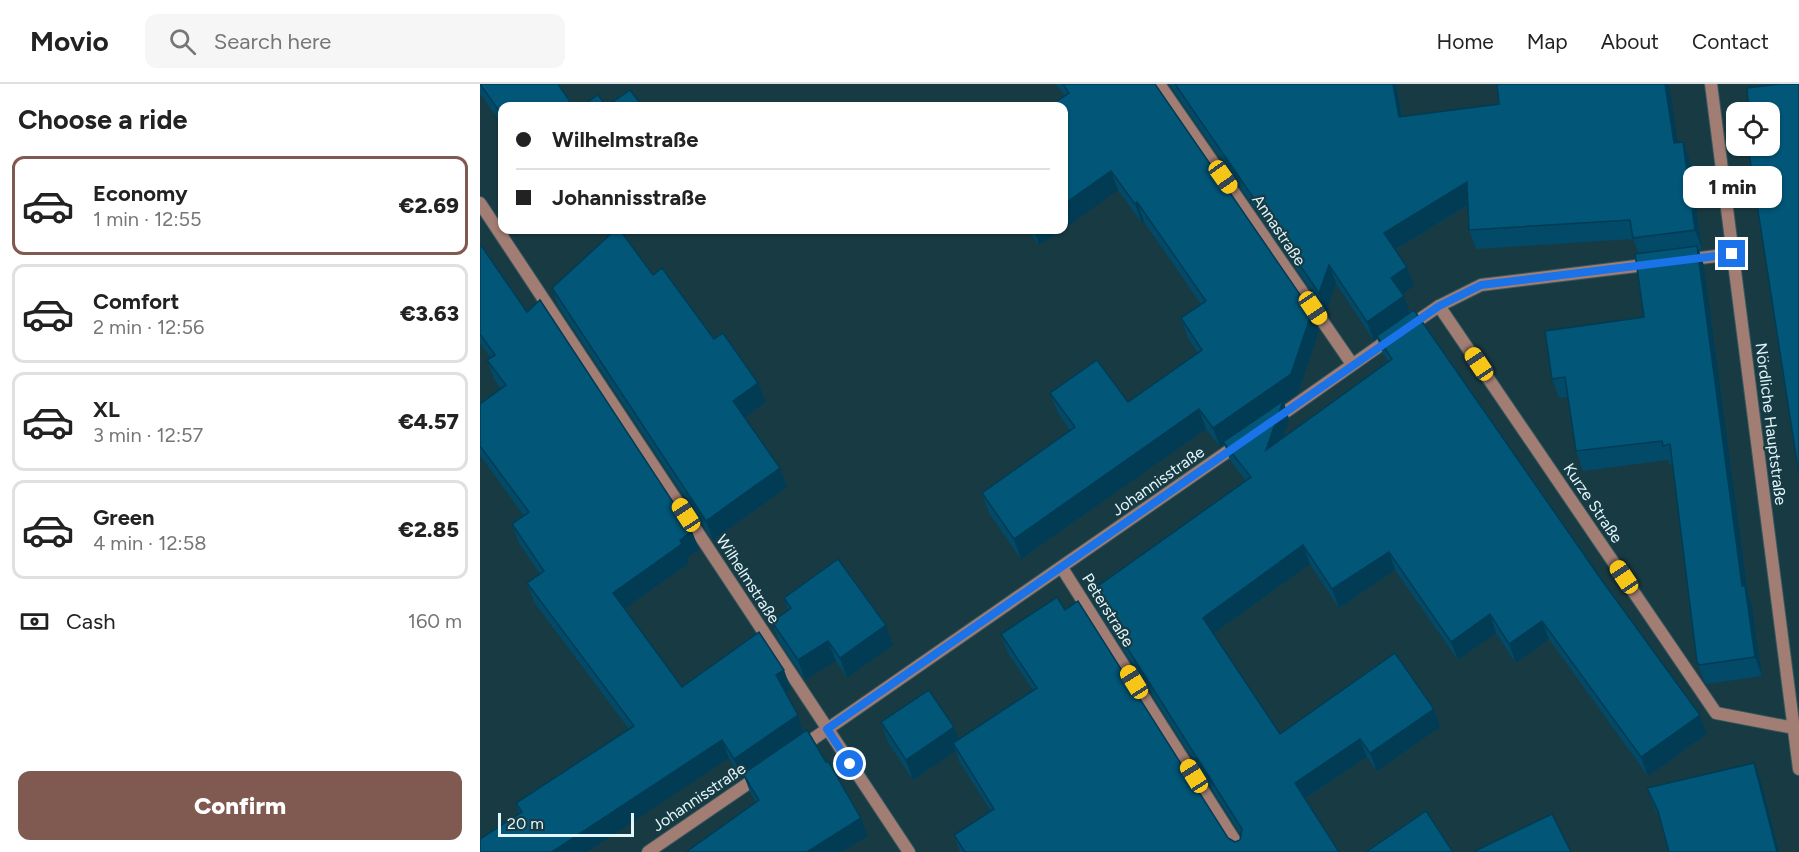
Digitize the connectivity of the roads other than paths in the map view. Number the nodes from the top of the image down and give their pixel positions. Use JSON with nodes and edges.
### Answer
{"nodes":[{"id":1,"x":1159,"y":84,"type":"edge"},
{"id":2,"x":1711,"y":84,"type":"edge"},
{"id":3,"x":480,"y":203,"type":"edge"},
{"id":4,"x":498,"y":230,"type":"edge"},
{"id":5,"x":500,"y":234,"type":"edge"},
{"id":6,"x":1732,"y":254,"type":"junction"},
{"id":7,"x":1439,"y":306,"type":"junction"},
{"id":8,"x":1352,"y":364,"type":"junction"},
{"id":9,"x":1062,"y":568,"type":"junction"},
{"id":10,"x":1794,"y":728,"type":"junction"},
{"id":11,"x":827,"y":729,"type":"junction"},
{"id":12,"x":789,"y":755,"type":"edge"},
{"id":13,"x":771,"y":768,"type":"edge"},
{"id":14,"x":1799,"y":769,"type":"edge"},
{"id":15,"x":648,"y":852,"type":"edge"},
{"id":16,"x":909,"y":852,"type":"edge"},
{"id":17,"x":1242,"y":852,"type":"edge"}],
"edges":[{"from":1,"to":8,"type":"street","name":"Annastraße"},
{"from":2,"to":6,"type":"street","name":"Nördliche Hauptstraße"},
{"from":3,"to":4,"type":"street","name":"Wilhelmstraße"},
{"from":5,"to":11,"type":"street","name":"Wilhelmstraße"},
{"from":6,"to":7,"type":"street","name":"Johannisstraße"},
{"from":6,"to":10,"type":"street","name":"Nördliche Hauptstraße"},
{"from":7,"to":8,"type":"street","name":"Johannisstraße"},
{"from":7,"to":10,"type":"street","name":"Kurze Straße"},
{"from":8,"to":9,"type":"street","name":"Johannisstraße"},
{"from":9,"to":11,"type":"street","name":"Johannisstraße"},
{"from":9,"to":17,"type":"street","name":"Peterstraße"},
{"from":10,"to":14,"type":"street","name":"Nördliche Hauptstraße"},
{"from":11,"to":12,"type":"street","name":"Johannisstraße"},
{"from":11,"to":16,"type":"street","name":"Wilhelmstraße"},
{"from":13,"to":15,"type":"street","name":"Johannisstraße"}]}
